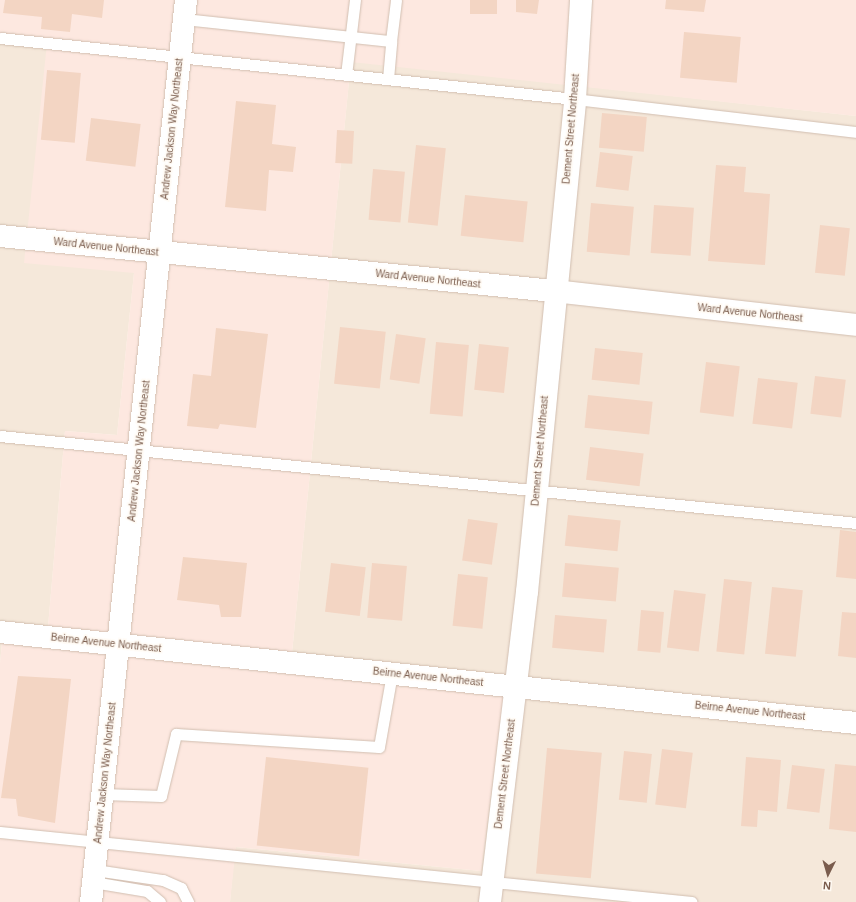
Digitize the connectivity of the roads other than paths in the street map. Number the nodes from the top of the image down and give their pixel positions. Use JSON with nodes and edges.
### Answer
{"nodes":[{"id":1,"x":355,"y":0,"type":"edge"},
{"id":2,"x":396,"y":0,"type":"edge"},
{"id":3,"x":581,"y":0,"type":"edge"},
{"id":4,"x":185,"y":10,"type":"edge"},
{"id":5,"x":350,"y":37,"type":"junction"},
{"id":6,"x":0,"y":38,"type":"edge"},
{"id":7,"x":391,"y":41,"type":"junction"},
{"id":8,"x":180,"y":57,"type":"junction"},
{"id":9,"x":346,"y":75,"type":"junction"},
{"id":10,"x":388,"y":79,"type":"junction"},
{"id":11,"x":575,"y":99,"type":"junction"},
{"id":12,"x":856,"y":132,"type":"edge"},
{"id":13,"x":0,"y":236,"type":"edge"},
{"id":14,"x":159,"y":252,"type":"junction"},
{"id":15,"x":554,"y":291,"type":"junction"},
{"id":16,"x":856,"y":325,"type":"edge"},
{"id":17,"x":0,"y":436,"type":"edge"},
{"id":18,"x":139,"y":450,"type":"junction"},
{"id":19,"x":537,"y":490,"type":"junction"},
{"id":20,"x":856,"y":523,"type":"edge"},
{"id":21,"x":0,"y":632,"type":"edge"},
{"id":22,"x":119,"y":645,"type":"junction"},
{"id":23,"x":392,"y":673,"type":"junction"},
{"id":24,"x":515,"y":686,"type":"junction"},
{"id":25,"x":856,"y":723,"type":"edge"},
{"id":26,"x":103,"y":794,"type":"junction"},
{"id":27,"x":0,"y":832,"type":"edge"},
{"id":28,"x":98,"y":843,"type":"junction"},
{"id":29,"x":93,"y":885,"type":"edge"},
{"id":30,"x":491,"y":892,"type":"edge"},
{"id":31,"x":160,"y":902,"type":"edge"},
{"id":32,"x":188,"y":902,"type":"edge"},
{"id":33,"x":691,"y":902,"type":"edge"}],
"edges":[{"from":1,"to":5,"type":"lane"},
{"from":2,"to":7,"type":"lane"},
{"from":3,"to":11,"type":"street","name":"Dement Street Northeast"},
{"from":4,"to":5,"type":"lane"},
{"from":4,"to":8,"type":"street","name":"Andrew Jackson Way Northeast"},
{"from":5,"to":7,"type":"lane"},
{"from":5,"to":9,"type":"lane"},
{"from":6,"to":8,"type":"lane"},
{"from":7,"to":10,"type":"lane"},
{"from":8,"to":9,"type":"lane"},
{"from":8,"to":14,"type":"street","name":"Andrew Jackson Way Northeast"},
{"from":9,"to":10,"type":"lane"},
{"from":10,"to":11,"type":"lane"},
{"from":11,"to":12,"type":"lane"},
{"from":11,"to":15,"type":"street","name":"Dement Street Northeast"},
{"from":13,"to":14,"type":"street","name":"Ward Avenue Northeast"},
{"from":14,"to":15,"type":"street","name":"Ward Avenue Northeast"},
{"from":14,"to":18,"type":"street","name":"Andrew Jackson Way Northeast"},
{"from":15,"to":16,"type":"street","name":"Ward Avenue Northeast"},
{"from":15,"to":19,"type":"street","name":"Dement Street Northeast"},
{"from":17,"to":18,"type":"lane"},
{"from":18,"to":19,"type":"lane"},
{"from":18,"to":22,"type":"street","name":"Andrew Jackson Way Northeast"},
{"from":19,"to":20,"type":"lane"},
{"from":19,"to":24,"type":"street","name":"Dement Street Northeast"},
{"from":21,"to":22,"type":"street","name":"Beirne Avenue Northeast"},
{"from":22,"to":23,"type":"street","name":"Beirne Avenue Northeast"},
{"from":22,"to":26,"type":"street","name":"Andrew Jackson Way Northeast"},
{"from":23,"to":24,"type":"street","name":"Beirne Avenue Northeast"},
{"from":23,"to":26,"type":"lane"},
{"from":24,"to":25,"type":"street","name":"Beirne Avenue Northeast"},
{"from":24,"to":30,"type":"street","name":"Dement Street Northeast"},
{"from":26,"to":28,"type":"street","name":"Andrew Jackson Way Northeast"},
{"from":27,"to":28,"type":"lane"},
{"from":28,"to":29,"type":"street","name":"Andrew Jackson Way Northeast"},
{"from":28,"to":30,"type":"lane"},
{"from":29,"to":31,"type":"lane"},
{"from":29,"to":32,"type":"lane"},
{"from":30,"to":33,"type":"lane"}]}
